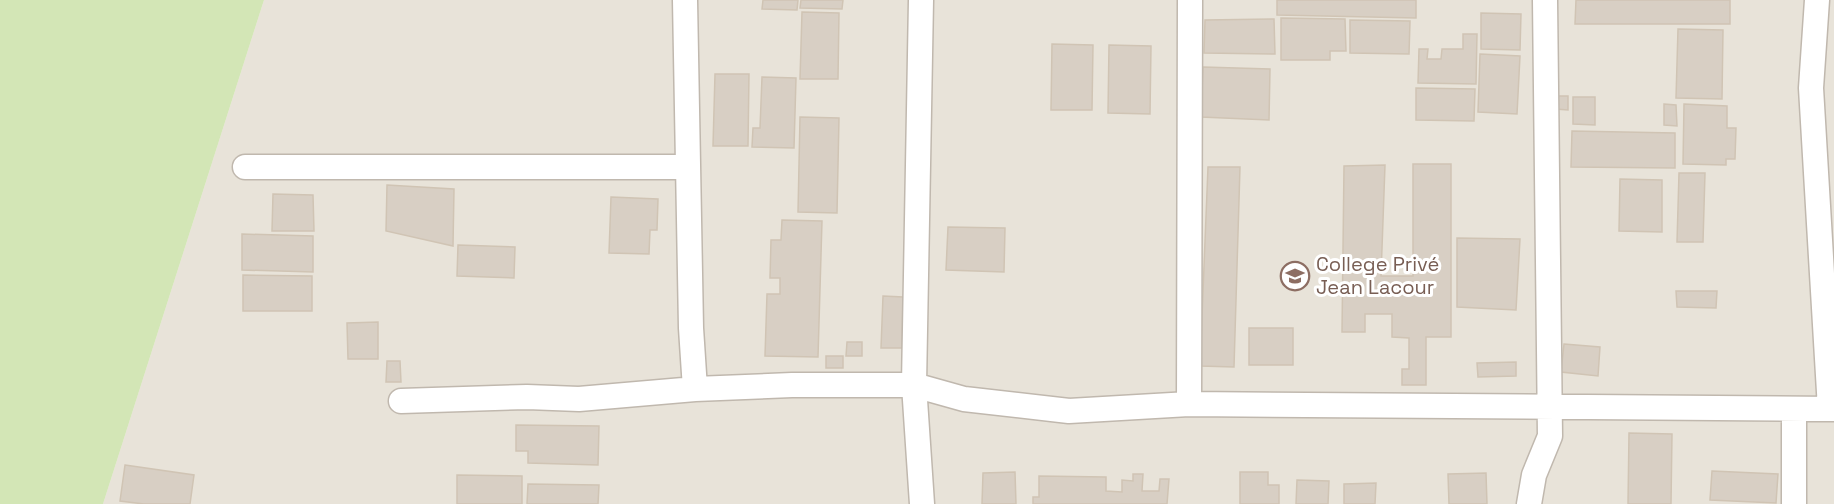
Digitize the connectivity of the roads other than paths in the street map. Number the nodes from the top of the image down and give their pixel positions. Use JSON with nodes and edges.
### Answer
{"nodes":[{"id":1,"x":685,"y":0,"type":"edge"},
{"id":2,"x":921,"y":0,"type":"edge"},
{"id":3,"x":1190,"y":0,"type":"edge"},
{"id":4,"x":1545,"y":0,"type":"edge"},
{"id":5,"x":1817,"y":0,"type":"edge"},
{"id":6,"x":245,"y":167,"type":"dead end"},
{"id":7,"x":688,"y":167,"type":"junction"},
{"id":8,"x":914,"y":385,"type":"junction"},
{"id":9,"x":695,"y":389,"type":"junction"},
{"id":10,"x":401,"y":401,"type":"dead end"},
{"id":11,"x":1189,"y":404,"type":"junction"},
{"id":12,"x":1550,"y":407,"type":"junction"},
{"id":13,"x":1794,"y":409,"type":"junction"},
{"id":14,"x":1832,"y":409,"type":"edge"},
{"id":15,"x":922,"y":504,"type":"edge"},
{"id":16,"x":1529,"y":504,"type":"edge"},
{"id":17,"x":1794,"y":504,"type":"edge"}],
"edges":[{"from":1,"to":7,"type":"street"},
{"from":2,"to":8,"type":"street"},
{"from":3,"to":11,"type":"street"},
{"from":4,"to":12,"type":"street"},
{"from":5,"to":14,"type":"street"},
{"from":6,"to":7,"type":"street"},
{"from":7,"to":9,"type":"street"},
{"from":8,"to":9,"type":"street"},
{"from":8,"to":11,"type":"street"},
{"from":8,"to":15,"type":"street"},
{"from":9,"to":10,"type":"street"},
{"from":11,"to":12,"type":"street"},
{"from":12,"to":13,"type":"street"},
{"from":12,"to":16,"type":"street"},
{"from":13,"to":14,"type":"street"},
{"from":13,"to":17,"type":"street"}]}
